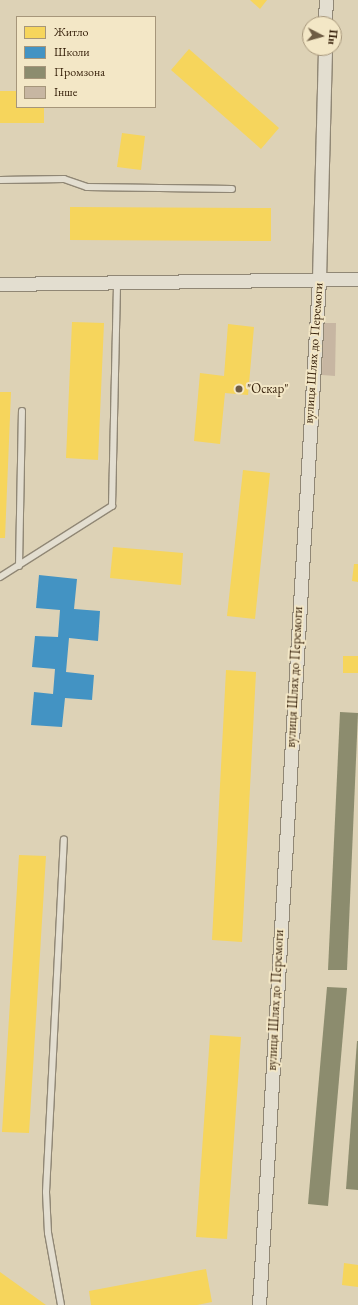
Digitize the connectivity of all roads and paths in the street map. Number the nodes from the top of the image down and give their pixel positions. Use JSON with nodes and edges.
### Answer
{"nodes":[{"id":1,"x":326,"y":0,"type":"edge"},
{"id":2,"x":325,"y":16,"type":"edge"},
{"id":3,"x":325,"y":56,"type":"edge"},
{"id":4,"x":0,"y":180,"type":"edge"},
{"id":5,"x":232,"y":189,"type":"dead end"},
{"id":6,"x":319,"y":279,"type":"junction"},
{"id":7,"x":358,"y":279,"type":"edge"},
{"id":8,"x":117,"y":283,"type":"junction"},
{"id":9,"x":0,"y":284,"type":"edge"},
{"id":10,"x":22,"y":411,"type":"dead end"},
{"id":11,"x":18,"y":566,"type":"junction"},
{"id":12,"x":0,"y":577,"type":"edge"},
{"id":13,"x":64,"y":839,"type":"dead end"},
{"id":14,"x":61,"y":1305,"type":"edge"},
{"id":15,"x":259,"y":1305,"type":"edge"}],
"edges":[{"from":1,"to":2,"type":"street"},
{"from":3,"to":6,"type":"street","name":"вулиця Шлях до Перемоги"},
{"from":4,"to":5,"type":"lane"},
{"from":6,"to":7,"type":"street"},
{"from":6,"to":8,"type":"street"},
{"from":6,"to":15,"type":"street","name":"вулиця Шлях до Перемоги"},
{"from":8,"to":9,"type":"street"},
{"from":8,"to":11,"type":"lane"},
{"from":10,"to":11,"type":"lane"},
{"from":11,"to":12,"type":"lane"},
{"from":13,"to":14,"type":"lane"}]}
